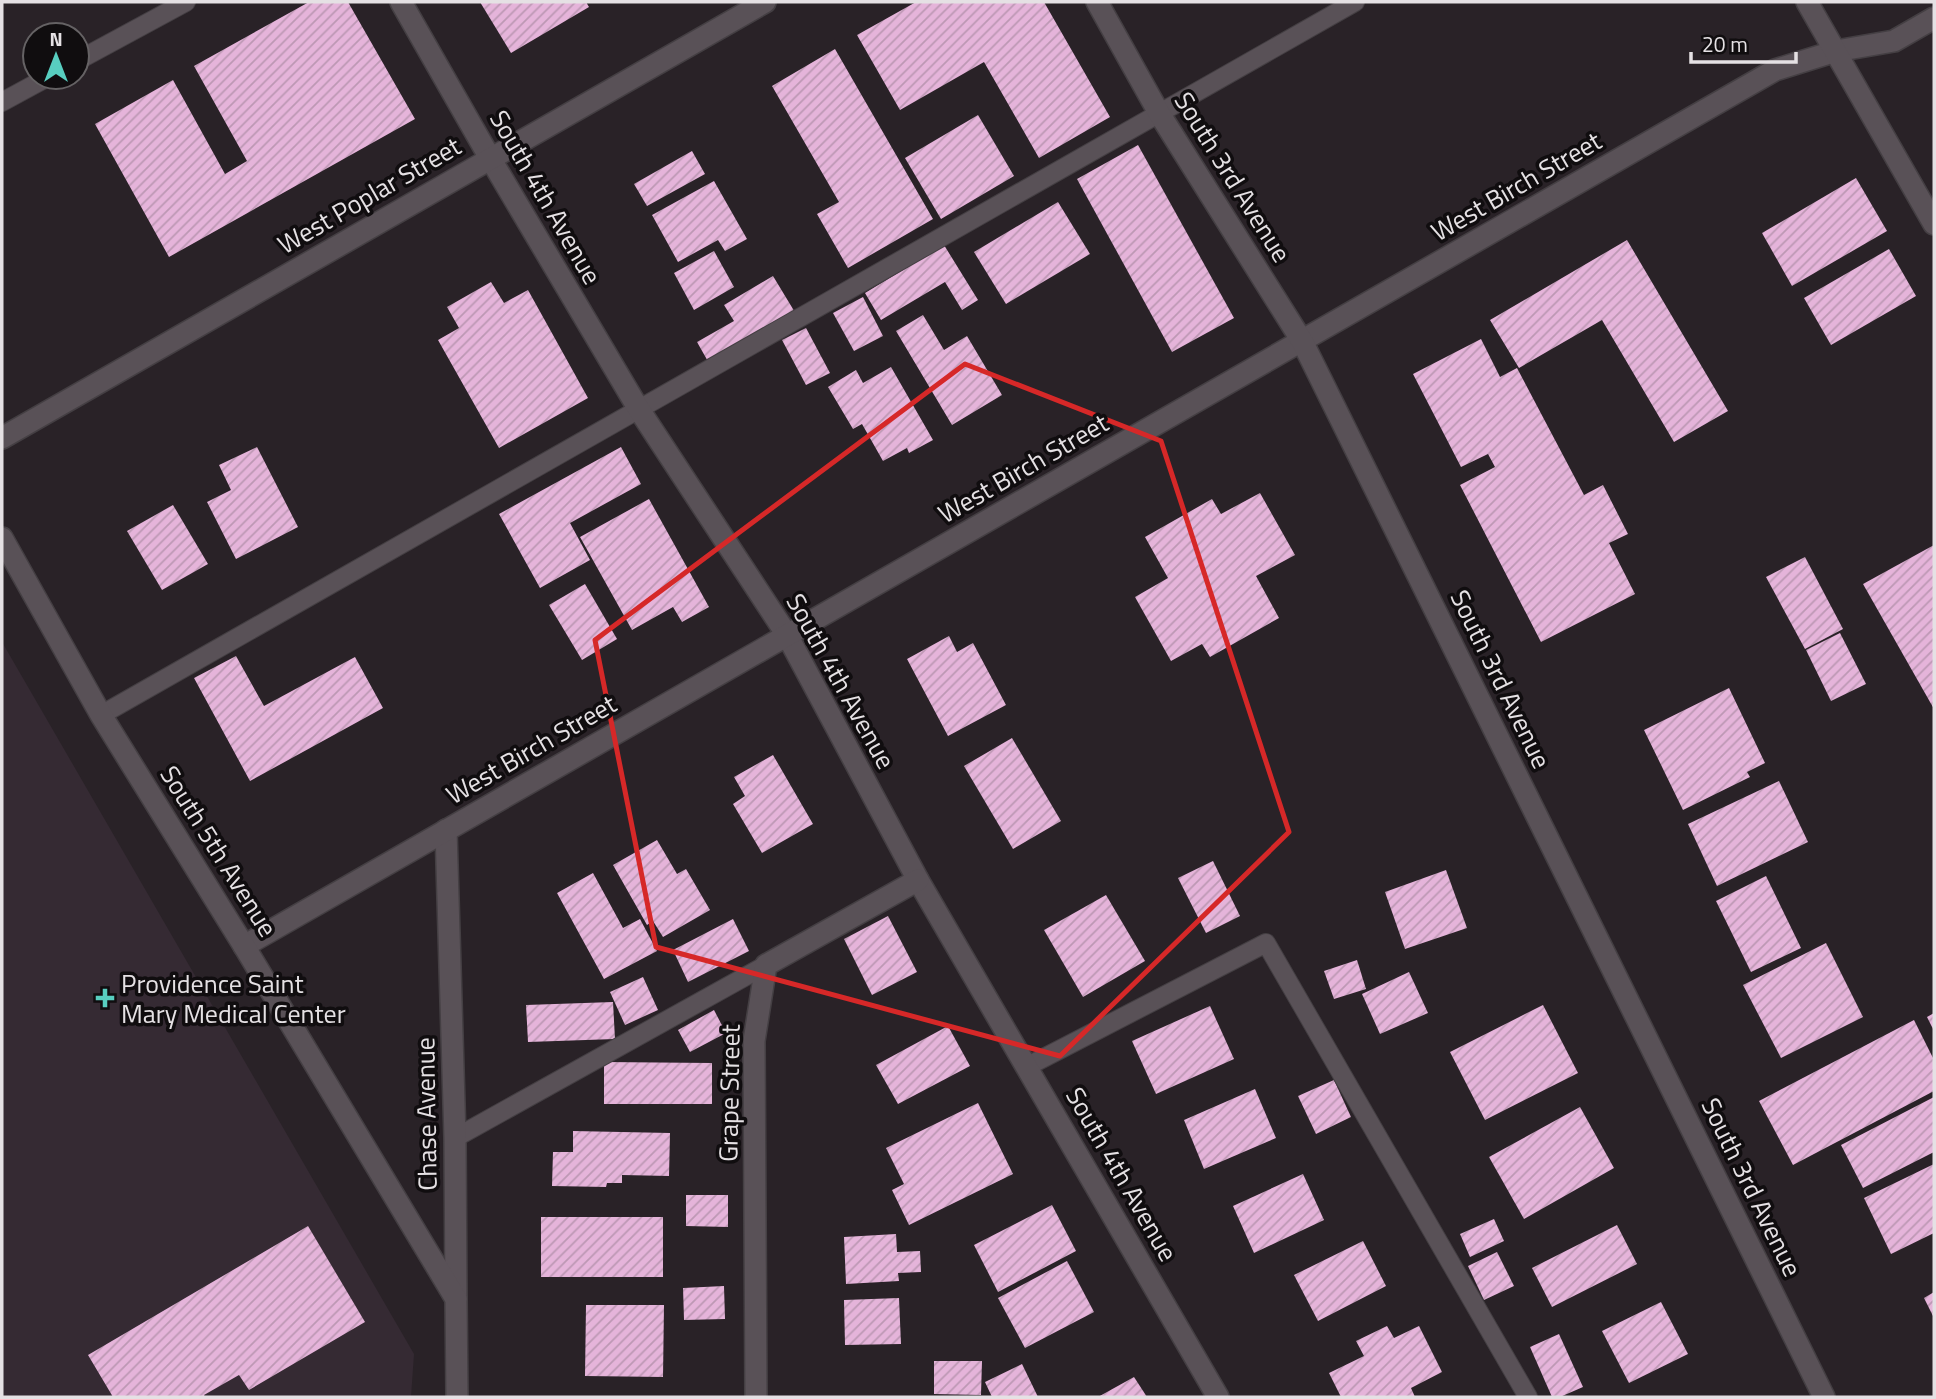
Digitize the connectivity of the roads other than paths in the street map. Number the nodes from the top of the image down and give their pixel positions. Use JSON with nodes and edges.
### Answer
{"nodes":[{"id":1,"x":186,"y":2,"type":"edge"},
{"id":2,"x":401,"y":2,"type":"edge"},
{"id":3,"x":765,"y":2,"type":"edge"},
{"id":4,"x":1097,"y":2,"type":"edge"},
{"id":5,"x":1355,"y":2,"type":"edge"},
{"id":6,"x":1807,"y":2,"type":"edge"},
{"id":7,"x":1934,"y":18,"type":"edge"},
{"id":8,"x":1836,"y":51,"type":"junction"},
{"id":9,"x":91,"y":53,"type":"edge"},
{"id":10,"x":23,"y":91,"type":"edge"},
{"id":11,"x":2,"y":103,"type":"edge"},
{"id":12,"x":1159,"y":113,"type":"junction"},
{"id":13,"x":490,"y":159,"type":"junction"},
{"id":14,"x":1934,"y":224,"type":"edge"},
{"id":15,"x":1302,"y":341,"type":"junction"},
{"id":16,"x":638,"y":408,"type":"junction"},
{"id":17,"x":2,"y":438,"type":"edge"},
{"id":18,"x":2,"y":538,"type":"edge"},
{"id":19,"x":787,"y":635,"type":"junction"},
{"id":20,"x":102,"y":715,"type":"junction"},
{"id":21,"x":446,"y":830,"type":"junction"},
{"id":22,"x":918,"y":880,"type":"junction"},
{"id":23,"x":244,"y":946,"type":"junction"},
{"id":24,"x":766,"y":965,"type":"junction"},
{"id":25,"x":1028,"y":1066,"type":"junction"},
{"id":26,"x":455,"y":1138,"type":"junction"},
{"id":27,"x":456,"y":1299,"type":"junction"},
{"id":28,"x":457,"y":1397,"type":"edge"},
{"id":29,"x":756,"y":1397,"type":"edge"},
{"id":30,"x":1218,"y":1397,"type":"edge"},
{"id":31,"x":1528,"y":1397,"type":"edge"},
{"id":32,"x":1824,"y":1397,"type":"edge"}],
"edges":[{"from":1,"to":9,"type":"lane"},
{"from":2,"to":13,"type":"street","name":"South 4th Avenue"},
{"from":3,"to":13,"type":"street","name":"West Poplar Street"},
{"from":4,"to":12,"type":"street","name":"South 3rd Avenue"},
{"from":5,"to":12,"type":"lane"},
{"from":6,"to":8,"type":"street"},
{"from":7,"to":8,"type":"street","name":"West Birch Street"},
{"from":8,"to":14,"type":"street"},
{"from":8,"to":15,"type":"street","name":"West Birch Street"},
{"from":10,"to":11,"type":"lane"},
{"from":12,"to":15,"type":"street","name":"South 3rd Avenue"},
{"from":12,"to":16,"type":"lane"},
{"from":13,"to":16,"type":"street","name":"South 4th Avenue"},
{"from":13,"to":17,"type":"street","name":"West Poplar Street"},
{"from":15,"to":19,"type":"street","name":"West Birch Street"},
{"from":15,"to":32,"type":"street","name":"South 3rd Avenue"},
{"from":16,"to":19,"type":"street","name":"South 4th Avenue"},
{"from":16,"to":20,"type":"lane"},
{"from":18,"to":20,"type":"street","name":"South 5th Avenue"},
{"from":19,"to":21,"type":"street","name":"West Birch Street"},
{"from":19,"to":22,"type":"street","name":"South 4th Avenue"},
{"from":20,"to":23,"type":"street","name":"South 5th Avenue"},
{"from":21,"to":23,"type":"street","name":"West Birch Street"},
{"from":21,"to":26,"type":"street","name":"Chase Avenue"},
{"from":22,"to":24,"type":"street"},
{"from":22,"to":25,"type":"street","name":"South 4th Avenue"},
{"from":23,"to":27,"type":"street","name":"South 5th Avenue"},
{"from":24,"to":26,"type":"lane"},
{"from":24,"to":29,"type":"street","name":"Grape Street"},
{"from":25,"to":30,"type":"street","name":"South 4th Avenue"},
{"from":25,"to":31,"type":"lane"},
{"from":26,"to":27,"type":"street","name":"Chase Avenue"},
{"from":27,"to":28,"type":"street","name":"Chase Avenue"}]}
